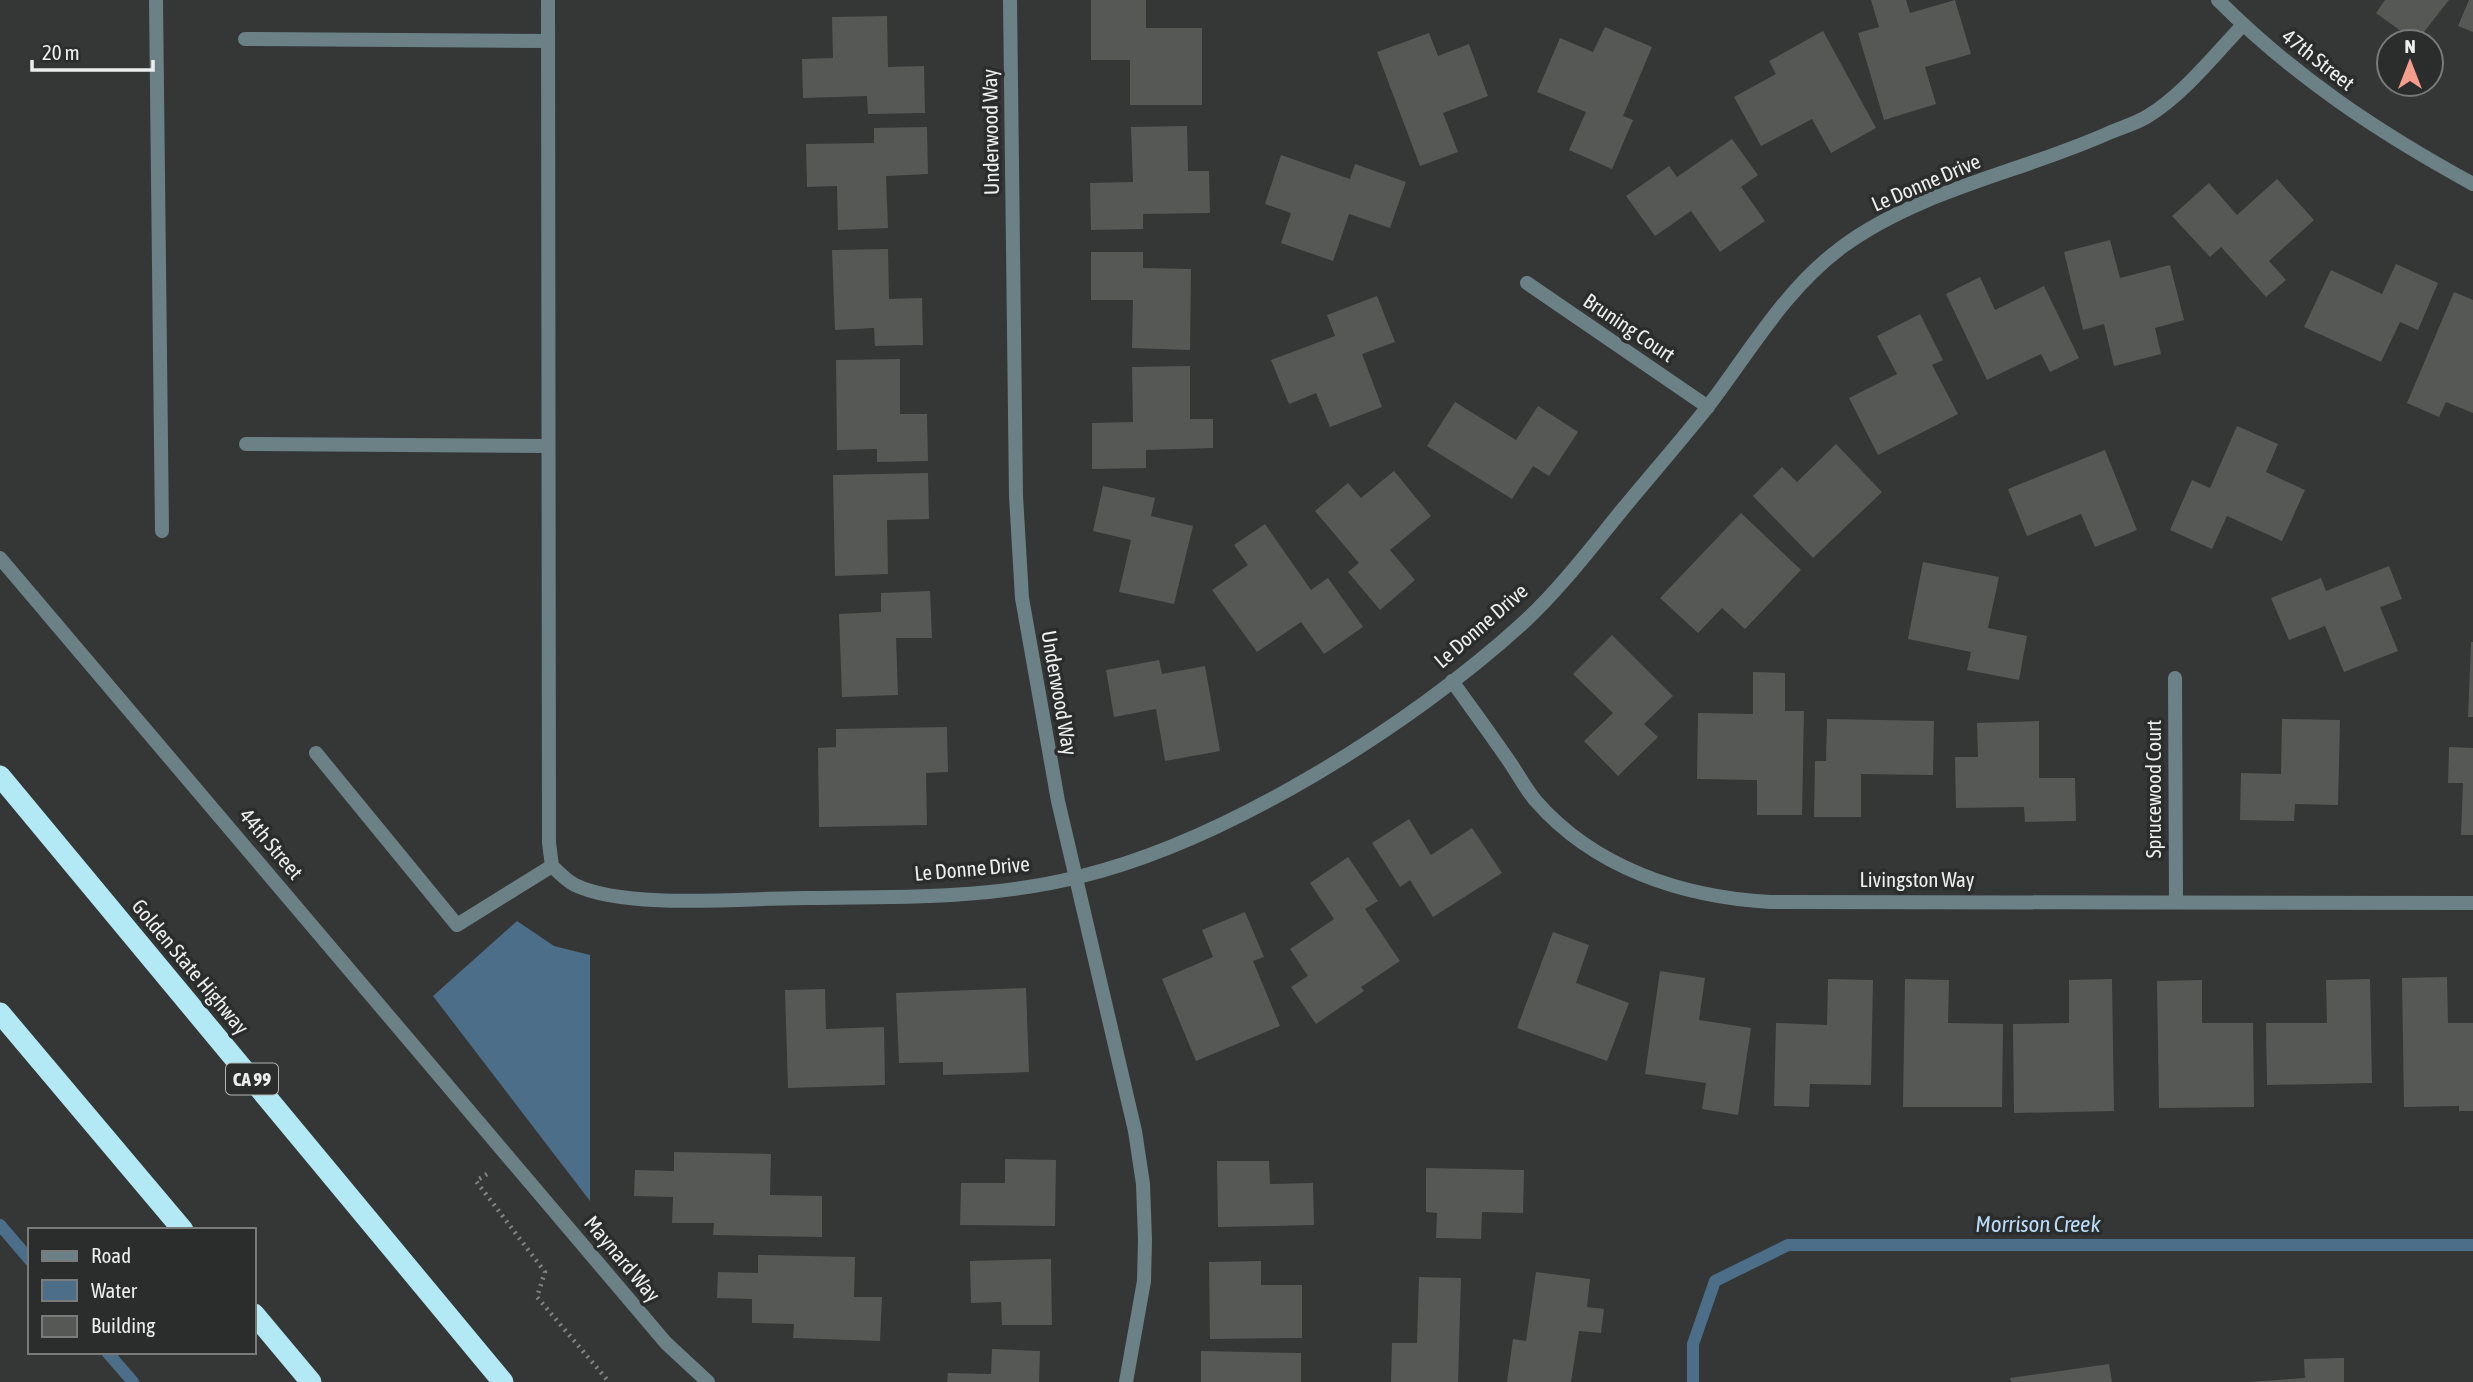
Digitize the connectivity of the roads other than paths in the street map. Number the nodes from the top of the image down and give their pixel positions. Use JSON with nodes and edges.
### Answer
{"nodes":[{"id":1,"x":156,"y":0,"type":"edge"},
{"id":2,"x":548,"y":0,"type":"edge"},
{"id":3,"x":1010,"y":0,"type":"edge"},
{"id":4,"x":2218,"y":0,"type":"edge"},
{"id":5,"x":2243,"y":25,"type":"junction"},
{"id":6,"x":245,"y":39,"type":"dead end"},
{"id":7,"x":548,"y":41,"type":"junction"},
{"id":8,"x":2473,"y":184,"type":"edge"},
{"id":9,"x":1527,"y":283,"type":"dead end"},
{"id":10,"x":1707,"y":407,"type":"junction"},
{"id":11,"x":246,"y":444,"type":"dead end"},
{"id":12,"x":548,"y":446,"type":"junction"},
{"id":13,"x":162,"y":531,"type":"dead end"},
{"id":14,"x":0,"y":558,"type":"edge"},
{"id":15,"x":2175,"y":678,"type":"dead end"},
{"id":16,"x":1452,"y":681,"type":"junction"},
{"id":17,"x":316,"y":754,"type":"dead end"},
{"id":18,"x":0,"y":776,"type":"edge"},
{"id":19,"x":552,"y":866,"type":"junction"},
{"id":20,"x":1076,"y":878,"type":"junction"},
{"id":21,"x":2176,"y":900,"type":"junction"},
{"id":22,"x":2473,"y":903,"type":"edge"},
{"id":23,"x":0,"y":1013,"type":"edge"},
{"id":24,"x":509,"y":1158,"type":"joint"},
{"id":25,"x":181,"y":1228,"type":"edge"},
{"id":26,"x":256,"y":1316,"type":"edge"},
{"id":27,"x":311,"y":1382,"type":"edge"},
{"id":28,"x":503,"y":1382,"type":"edge"},
{"id":29,"x":708,"y":1382,"type":"edge"},
{"id":30,"x":1126,"y":1382,"type":"edge"}],
"edges":[{"from":1,"to":13,"type":"street"},
{"from":2,"to":7,"type":"street"},
{"from":3,"to":20,"type":"street","name":"Underwood Way"},
{"from":4,"to":5,"type":"street","name":"47th Street"},
{"from":5,"to":8,"type":"street","name":"47th Street"},
{"from":5,"to":10,"type":"street","name":"Le Donne Drive"},
{"from":6,"to":7,"type":"street"},
{"from":7,"to":12,"type":"street"},
{"from":9,"to":10,"type":"street","name":"Bruning Court"},
{"from":10,"to":16,"type":"street","name":"Le Donne Drive"},
{"from":11,"to":12,"type":"street"},
{"from":12,"to":19,"type":"street"},
{"from":14,"to":24,"type":"street","name":"44th Street"},
{"from":15,"to":21,"type":"street","name":"Sprucewood Court"},
{"from":16,"to":20,"type":"street","name":"Le Donne Drive"},
{"from":16,"to":21,"type":"street","name":"Livingston Way"},
{"from":17,"to":19,"type":"street"},
{"from":18,"to":28,"type":"highway","name":"Golden State Highway","number":"CA 99"},
{"from":19,"to":20,"type":"street","name":"Le Donne Drive"},
{"from":20,"to":30,"type":"street","name":"Underwood Way"},
{"from":21,"to":22,"type":"street","name":"Livingston Way"},
{"from":23,"to":25,"type":"highway"},
{"from":24,"to":29,"type":"street","name":"Maynard Way"},
{"from":26,"to":27,"type":"highway"}]}
